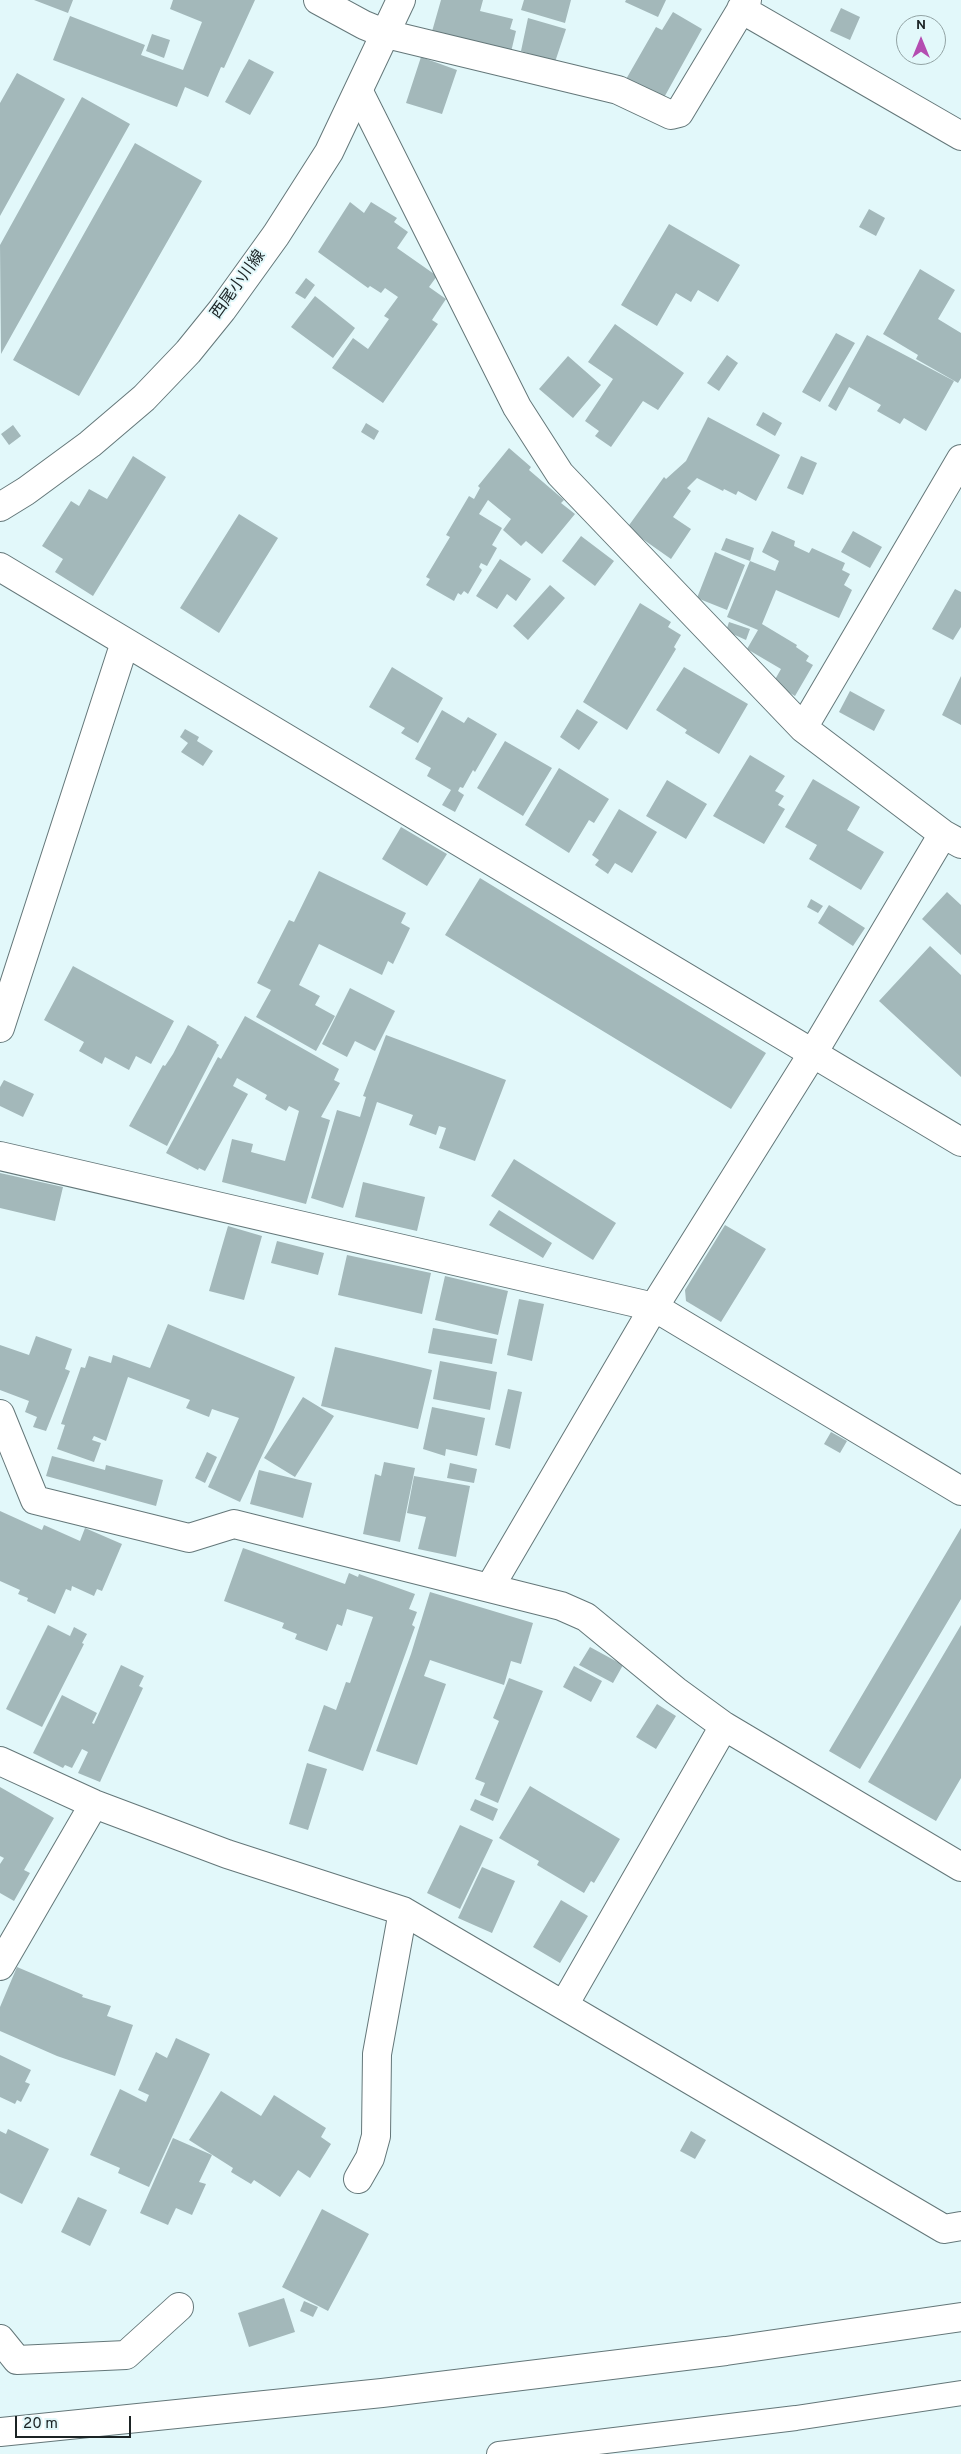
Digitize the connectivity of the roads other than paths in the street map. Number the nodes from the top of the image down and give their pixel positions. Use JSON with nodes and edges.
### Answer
{"nodes":[{"id":1,"x":318,"y":0,"type":"edge"},
{"id":2,"x":401,"y":0,"type":"edge"},
{"id":3,"x":744,"y":5,"type":"edge"},
{"id":4,"x":386,"y":34,"type":"junction"},
{"id":5,"x":359,"y":92,"type":"junction"},
{"id":6,"x":961,"y":136,"type":"edge"},
{"id":7,"x":961,"y":459,"type":"edge"},
{"id":8,"x":0,"y":507,"type":"edge"},
{"id":9,"x":0,"y":567,"type":"edge"},
{"id":10,"x":125,"y":642,"type":"junction"},
{"id":11,"x":803,"y":728,"type":"junction"},
{"id":12,"x":952,"y":839,"type":"edge"},
{"id":13,"x":0,"y":1028,"type":"edge"},
{"id":14,"x":813,"y":1053,"type":"junction"},
{"id":15,"x":961,"y":1142,"type":"edge"},
{"id":16,"x":0,"y":1156,"type":"edge"},
{"id":17,"x":654,"y":1308,"type":"junction"},
{"id":18,"x":0,"y":1414,"type":"edge"},
{"id":19,"x":961,"y":1491,"type":"edge"},
{"id":20,"x":490,"y":1587,"type":"junction"},
{"id":21,"x":724,"y":1726,"type":"junction"},
{"id":22,"x":0,"y":1761,"type":"edge"},
{"id":23,"x":94,"y":1804,"type":"junction"},
{"id":24,"x":961,"y":1867,"type":"edge"},
{"id":25,"x":404,"y":1911,"type":"junction"},
{"id":26,"x":0,"y":1966,"type":"edge"},
{"id":27,"x":564,"y":2005,"type":"junction"},
{"id":28,"x":358,"y":2179,"type":"dead end"},
{"id":29,"x":961,"y":2226,"type":"edge"},
{"id":30,"x":179,"y":2307,"type":"dead end"},
{"id":31,"x":961,"y":2317,"type":"edge"},
{"id":32,"x":0,"y":2339,"type":"edge"},
{"id":33,"x":961,"y":2393,"type":"edge"},
{"id":34,"x":0,"y":2432,"type":"edge"},
{"id":35,"x":500,"y":2454,"type":"edge"}],
"edges":[{"from":1,"to":4,"type":"street"},
{"from":2,"to":4,"type":"street","name":"西尾小川線"},
{"from":3,"to":4,"type":"street"},
{"from":3,"to":6,"type":"street"},
{"from":4,"to":5,"type":"street","name":"西尾小川線"},
{"from":5,"to":8,"type":"street","name":"西尾小川線"},
{"from":5,"to":11,"type":"street"},
{"from":7,"to":11,"type":"street"},
{"from":9,"to":10,"type":"street"},
{"from":10,"to":13,"type":"street"},
{"from":10,"to":14,"type":"street"},
{"from":11,"to":12,"type":"street"},
{"from":12,"to":14,"type":"street"},
{"from":14,"to":15,"type":"street"},
{"from":14,"to":17,"type":"street"},
{"from":16,"to":17,"type":"street"},
{"from":17,"to":19,"type":"street"},
{"from":17,"to":20,"type":"street"},
{"from":18,"to":20,"type":"street"},
{"from":20,"to":21,"type":"street"},
{"from":21,"to":24,"type":"street"},
{"from":21,"to":27,"type":"street"},
{"from":22,"to":23,"type":"street"},
{"from":23,"to":25,"type":"street"},
{"from":23,"to":26,"type":"street"},
{"from":25,"to":27,"type":"street"},
{"from":25,"to":28,"type":"street"},
{"from":27,"to":29,"type":"street"},
{"from":30,"to":32,"type":"street"},
{"from":31,"to":34,"type":"street"},
{"from":33,"to":35,"type":"lane"}]}
